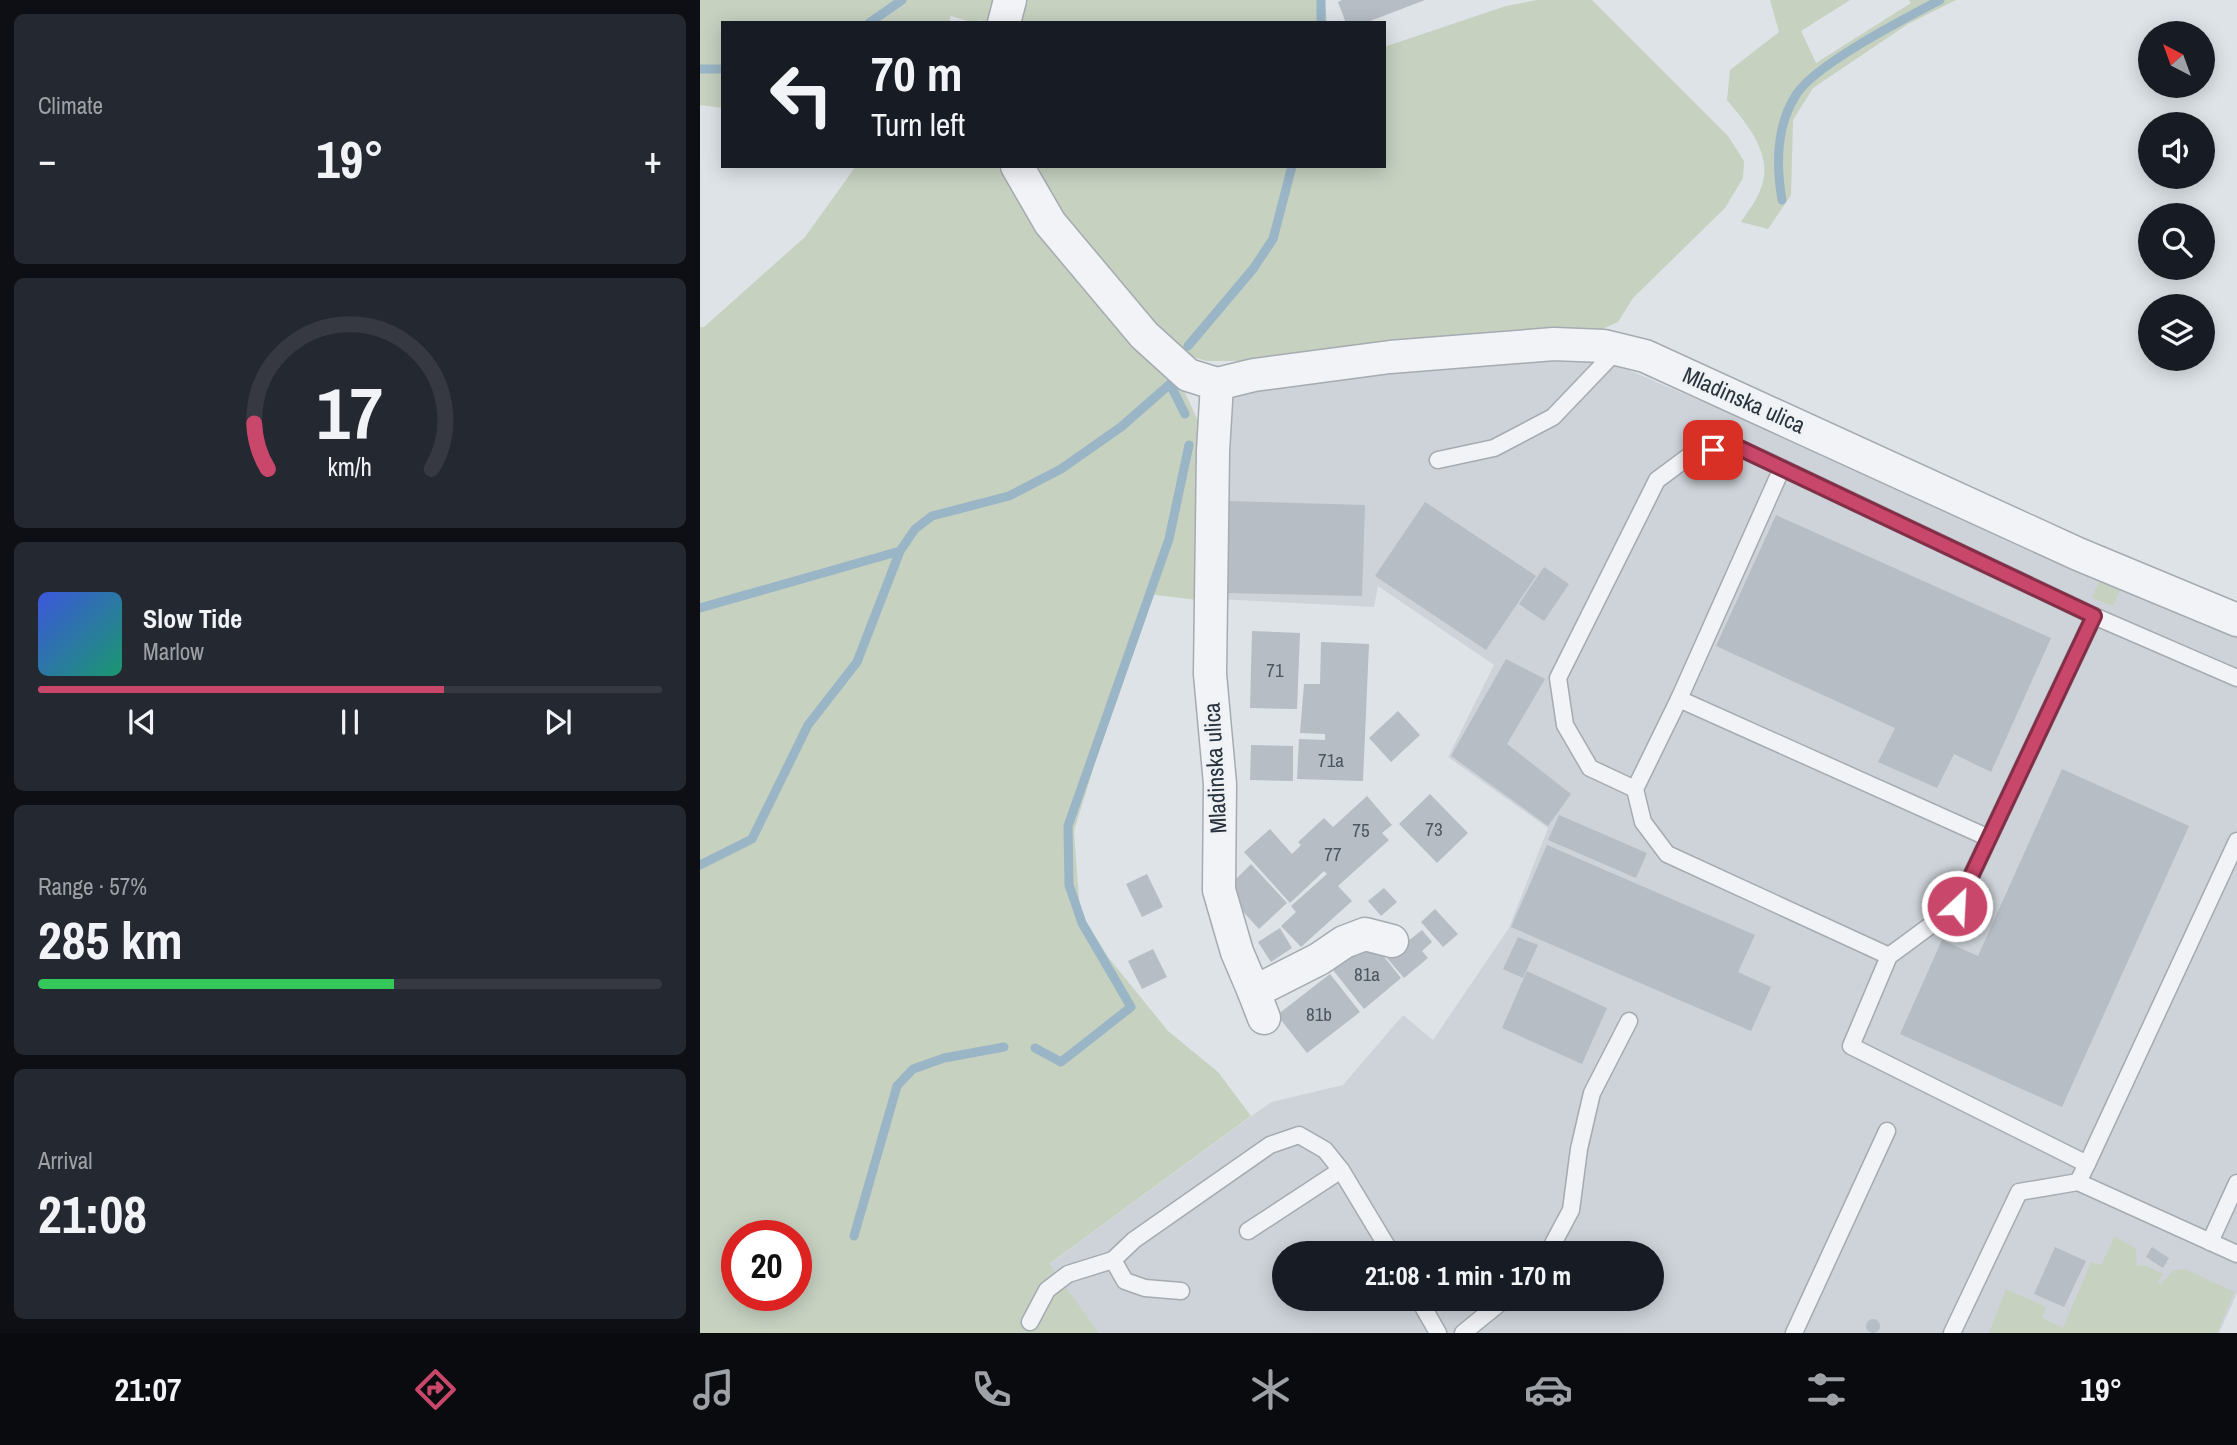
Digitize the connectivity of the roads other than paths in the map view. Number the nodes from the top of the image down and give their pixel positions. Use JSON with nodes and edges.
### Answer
{"nodes":[{"id":1,"x":1010,"y":0,"type":"edge"},
{"id":2,"x":1005,"y":21,"type":"edge"},
{"id":3,"x":1018,"y":168,"type":"edge"},
{"id":4,"x":1618,"y":349,"type":"junction"},
{"id":5,"x":1217,"y":384,"type":"junction"},
{"id":6,"x":1438,"y":460,"type":"dead end"},
{"id":7,"x":1782,"y":468,"type":"junction"},
{"id":8,"x":2094,"y":616,"type":"junction"},
{"id":9,"x":2237,"y":620,"type":"edge"},
{"id":10,"x":2237,"y":678,"type":"edge"},
{"id":11,"x":1679,"y":699,"type":"junction"},
{"id":12,"x":1635,"y":789,"type":"junction"},
{"id":13,"x":1989,"y":838,"type":"junction"},
{"id":14,"x":2237,"y":841,"type":"edge"},
{"id":15,"x":1392,"y":942,"type":"dead end"},
{"id":16,"x":1889,"y":957,"type":"junction"},
{"id":17,"x":1629,"y":1021,"type":"dead end"},
{"id":18,"x":1887,"y":1131,"type":"dead end"},
{"id":19,"x":2087,"y":1164,"type":"junction"},
{"id":20,"x":1341,"y":1170,"type":"junction"},
{"id":21,"x":2078,"y":1182,"type":"junction"},
{"id":22,"x":2237,"y":1182,"type":"edge"},
{"id":23,"x":1248,"y":1231,"type":"dead end"},
{"id":24,"x":1384,"y":1241,"type":"edge"},
{"id":25,"x":1554,"y":1241,"type":"edge"},
{"id":26,"x":2210,"y":1241,"type":"junction"},
{"id":27,"x":2237,"y":1254,"type":"edge"},
{"id":28,"x":1113,"y":1260,"type":"junction"},
{"id":29,"x":1181,"y":1291,"type":"dead end"},
{"id":30,"x":1425,"y":1311,"type":"edge"},
{"id":31,"x":1490,"y":1311,"type":"edge"},
{"id":32,"x":1030,"y":1322,"type":"dead end"},
{"id":33,"x":1438,"y":1333,"type":"edge"},
{"id":34,"x":1463,"y":1333,"type":"edge"},
{"id":35,"x":1794,"y":1333,"type":"edge"},
{"id":36,"x":1952,"y":1333,"type":"edge"}],
"edges":[{"from":1,"to":2,"type":"street"},
{"from":3,"to":5,"type":"street"},
{"from":4,"to":5,"type":"street","name":"Mladinska ulica"},
{"from":4,"to":6,"type":"lane"},
{"from":4,"to":9,"type":"street","name":"Mladinska ulica"},
{"from":5,"to":15,"type":"street","name":"Mladinska ulica"},
{"from":7,"to":8,"type":"lane"},
{"from":7,"to":11,"type":"lane"},
{"from":7,"to":12,"type":"lane"},
{"from":8,"to":10,"type":"lane"},
{"from":8,"to":13,"type":"lane"},
{"from":11,"to":12,"type":"lane"},
{"from":11,"to":13,"type":"lane"},
{"from":12,"to":16,"type":"lane"},
{"from":13,"to":16,"type":"lane"},
{"from":14,"to":19,"type":"lane"},
{"from":16,"to":19,"type":"lane"},
{"from":17,"to":25,"type":"lane"},
{"from":18,"to":35,"type":"lane"},
{"from":19,"to":21,"type":"lane"},
{"from":20,"to":23,"type":"lane"},
{"from":20,"to":24,"type":"lane"},
{"from":20,"to":28,"type":"lane"},
{"from":21,"to":26,"type":"lane"},
{"from":21,"to":36,"type":"lane"},
{"from":22,"to":26,"type":"lane"},
{"from":26,"to":27,"type":"lane"},
{"from":28,"to":29,"type":"lane"},
{"from":28,"to":32,"type":"lane"},
{"from":30,"to":33,"type":"lane"},
{"from":31,"to":34,"type":"lane"}]}
